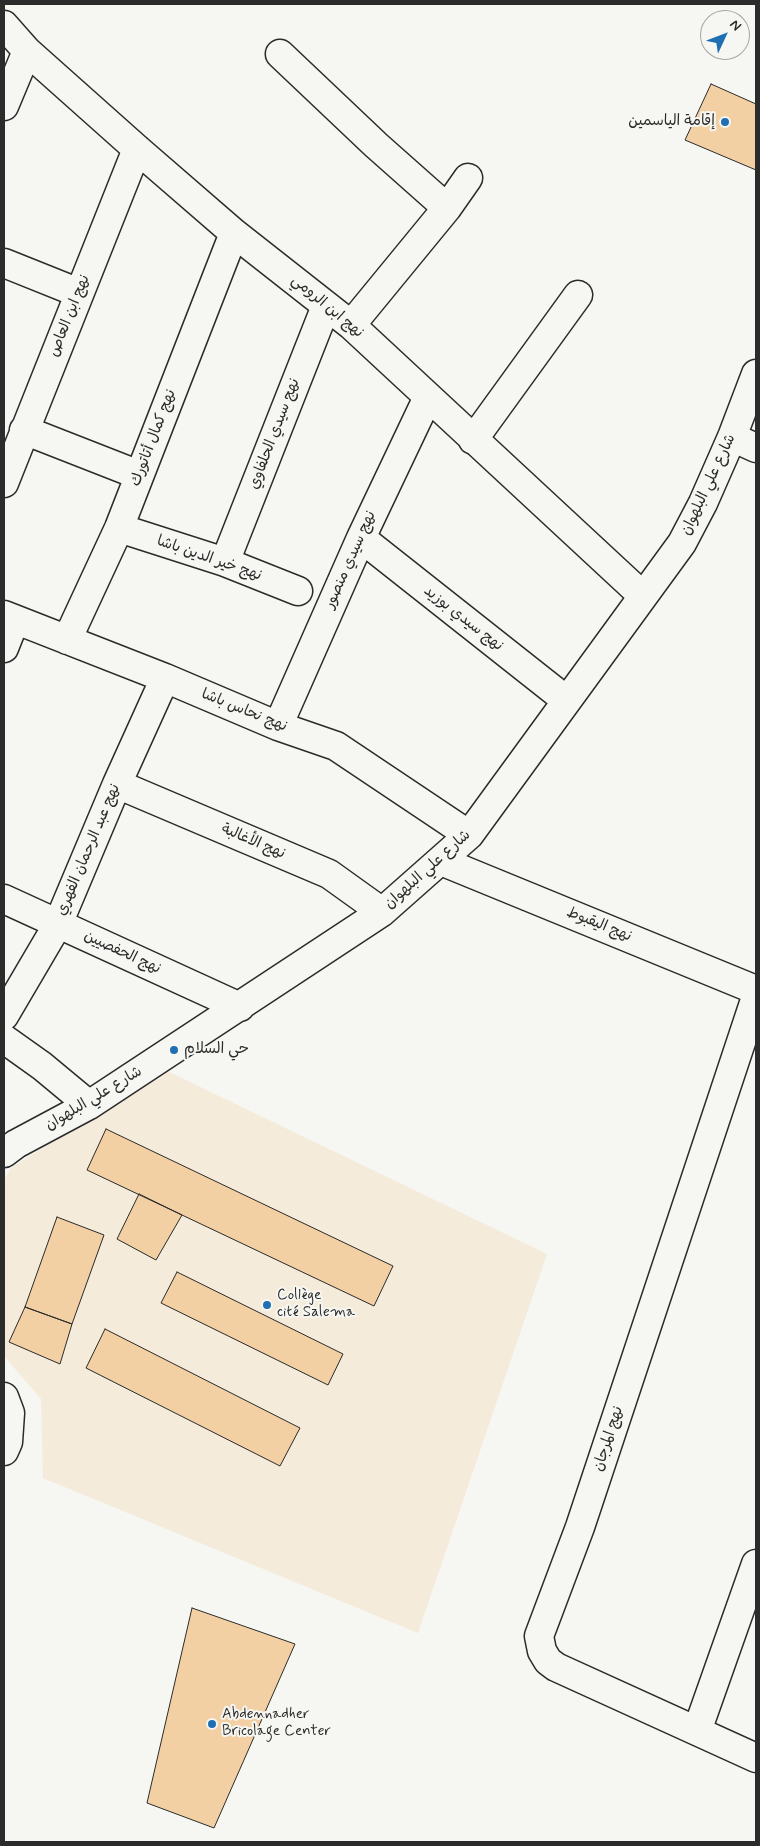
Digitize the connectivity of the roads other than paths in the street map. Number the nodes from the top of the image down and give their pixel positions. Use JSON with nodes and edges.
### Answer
{"nodes":[{"id":1,"x":4,"y":25,"type":"edge"},
{"id":2,"x":27,"y":51,"type":"junction"},
{"id":3,"x":280,"y":54,"type":"dead end"},
{"id":4,"x":4,"y":106,"type":"edge"},
{"id":5,"x":137,"y":149,"type":"junction"},
{"id":6,"x":468,"y":178,"type":"dead end"},
{"id":7,"x":447,"y":208,"type":"junction"},
{"id":8,"x":234,"y":233,"type":"junction"},
{"id":9,"x":4,"y":263,"type":"edge"},
{"id":10,"x":79,"y":293,"type":"junction"},
{"id":11,"x":578,"y":296,"type":"dead end"},
{"id":12,"x":326,"y":306,"type":"junction"},
{"id":13,"x":351,"y":326,"type":"junction"},
{"id":14,"x":756,"y":374,"type":"edge"},
{"id":15,"x":428,"y":397,"type":"junction"},
{"id":16,"x":24,"y":430,"type":"junction"},
{"id":17,"x":473,"y":440,"type":"junction"},
{"id":18,"x":744,"y":443,"type":"edge"},
{"id":19,"x":139,"y":475,"type":"junction"},
{"id":20,"x":4,"y":479,"type":"edge"},
{"id":21,"x":118,"y":528,"type":"junction"},
{"id":22,"x":361,"y":538,"type":"junction"},
{"id":23,"x":225,"y":562,"type":"junction"},
{"id":24,"x":298,"y":591,"type":"dead end"},
{"id":25,"x":643,"y":596,"type":"junction"},
{"id":26,"x":10,"y":617,"type":"edge"},
{"id":27,"x":66,"y":640,"type":"junction"},
{"id":28,"x":4,"y":648,"type":"edge"},
{"id":29,"x":166,"y":678,"type":"junction"},
{"id":30,"x":566,"y":700,"type":"junction"},
{"id":31,"x":278,"y":726,"type":"junction"},
{"id":32,"x":117,"y":784,"type":"junction"},
{"id":33,"x":469,"y":835,"type":"junction"},
{"id":34,"x":441,"y":861,"type":"junction"},
{"id":35,"x":4,"y":900,"type":"edge"},
{"id":36,"x":382,"y":912,"type":"junction"},
{"id":37,"x":58,"y":924,"type":"junction"},
{"id":38,"x":756,"y":990,"type":"edge"},
{"id":39,"x":756,"y":997,"type":"edge"},
{"id":40,"x":240,"y":1007,"type":"junction"},
{"id":41,"x":4,"y":1016,"type":"edge"},
{"id":42,"x":4,"y":1039,"type":"edge"},
{"id":43,"x":89,"y":1106,"type":"junction"},
{"id":44,"x":4,"y":1153,"type":"edge"},
{"id":45,"x":4,"y":1397,"type":"edge"},
{"id":46,"x":4,"y":1451,"type":"edge"},
{"id":47,"x":756,"y":1564,"type":"edge"},
{"id":48,"x":697,"y":1731,"type":"junction"},
{"id":49,"x":756,"y":1758,"type":"edge"}],
"edges":[{"from":1,"to":2,"type":"main road","name":"نهج ابن الرومي"},
{"from":2,"to":4,"type":"main road"},
{"from":2,"to":5,"type":"main road","name":"نهج ابن الرومي"},
{"from":3,"to":7,"type":"main road"},
{"from":5,"to":8,"type":"main road","name":"نهج ابن الرومي"},
{"from":5,"to":10,"type":"main road","name":"نهج ابن العاص"},
{"from":6,"to":7,"type":"main road"},
{"from":7,"to":13,"type":"main road"},
{"from":8,"to":12,"type":"main road","name":"نهج ابن الرومي"},
{"from":8,"to":19,"type":"main road","name":"نهج كمال أتاتورك"},
{"from":9,"to":10,"type":"main road"},
{"from":10,"to":16,"type":"main road","name":"نهج ابن العاص"},
{"from":11,"to":17,"type":"main road"},
{"from":12,"to":13,"type":"main road","name":"نهج ابن الرومي"},
{"from":12,"to":23,"type":"main road","name":"نهج سيدي الحلفاوي"},
{"from":13,"to":15,"type":"main road","name":"نهج ابن الرومي"},
{"from":14,"to":18,"type":"main road","name":"شارع علي البلهوان"},
{"from":15,"to":17,"type":"main road","name":"نهج ابن الرومي"},
{"from":15,"to":22,"type":"main road","name":"نهج سيدي منصور"},
{"from":16,"to":19,"type":"main road"},
{"from":16,"to":20,"type":"main road","name":"نهج ابن العاص"},
{"from":17,"to":25,"type":"main road","name":"نهج ابن الرومي"},
{"from":18,"to":25,"type":"main road","name":"شارع علي البلهوان"},
{"from":19,"to":21,"type":"main road","name":"نهج كمال أتاتورك"},
{"from":21,"to":23,"type":"main road","name":"نهج خير الدين باشا"},
{"from":21,"to":27,"type":"main road","name":"نهج كمال أتاتورك"},
{"from":22,"to":30,"type":"main road","name":"نهج سيدي بوزيد"},
{"from":22,"to":31,"type":"main road","name":"نهج سيدي منصور"},
{"from":23,"to":24,"type":"main road","name":"نهج خير الدين باشا"},
{"from":25,"to":30,"type":"main road","name":"شارع علي البلهوان"},
{"from":26,"to":27,"type":"main road","name":"نهج نحاس باشا"},
{"from":26,"to":28,"type":"main road"},
{"from":27,"to":29,"type":"main road","name":"نهج نحاس باشا"},
{"from":29,"to":31,"type":"main road","name":"نهج نحاس باشا"},
{"from":29,"to":32,"type":"main road","name":"نهج عبد الرحمان الفهري"},
{"from":30,"to":33,"type":"main road","name":"شارع علي البلهوان"},
{"from":31,"to":33,"type":"main road","name":"نهج نحاس باشا"},
{"from":32,"to":36,"type":"main road","name":"نهج الأغالبة"},
{"from":32,"to":37,"type":"main road","name":"نهج عبد الرحمان الفهري"},
{"from":33,"to":34,"type":"main road","name":"شارع علي البلهوان"},
{"from":34,"to":36,"type":"main road","name":"شارع علي البلهوان"},
{"from":34,"to":38,"type":"main road","name":"نهج اليقبوط"},
{"from":35,"to":37,"type":"main road","name":"نهج الحفصيين"},
{"from":36,"to":40,"type":"main road","name":"شارع علي البلهوان"},
{"from":37,"to":40,"type":"main road","name":"نهج الحفصيين"},
{"from":37,"to":41,"type":"main road","name":"نهج عبد الرحمان الفهري"},
{"from":39,"to":48,"type":"main road","name":"نهج المرجان"},
{"from":40,"to":43,"type":"main road","name":"شارع علي البلهوان"},
{"from":42,"to":43,"type":"main road"},
{"from":43,"to":44,"type":"main road","name":"شارع علي البلهوان"},
{"from":45,"to":46,"type":"main road"},
{"from":47,"to":48,"type":"main road"},
{"from":48,"to":49,"type":"main road","name":"نهج المرجان"}]}
